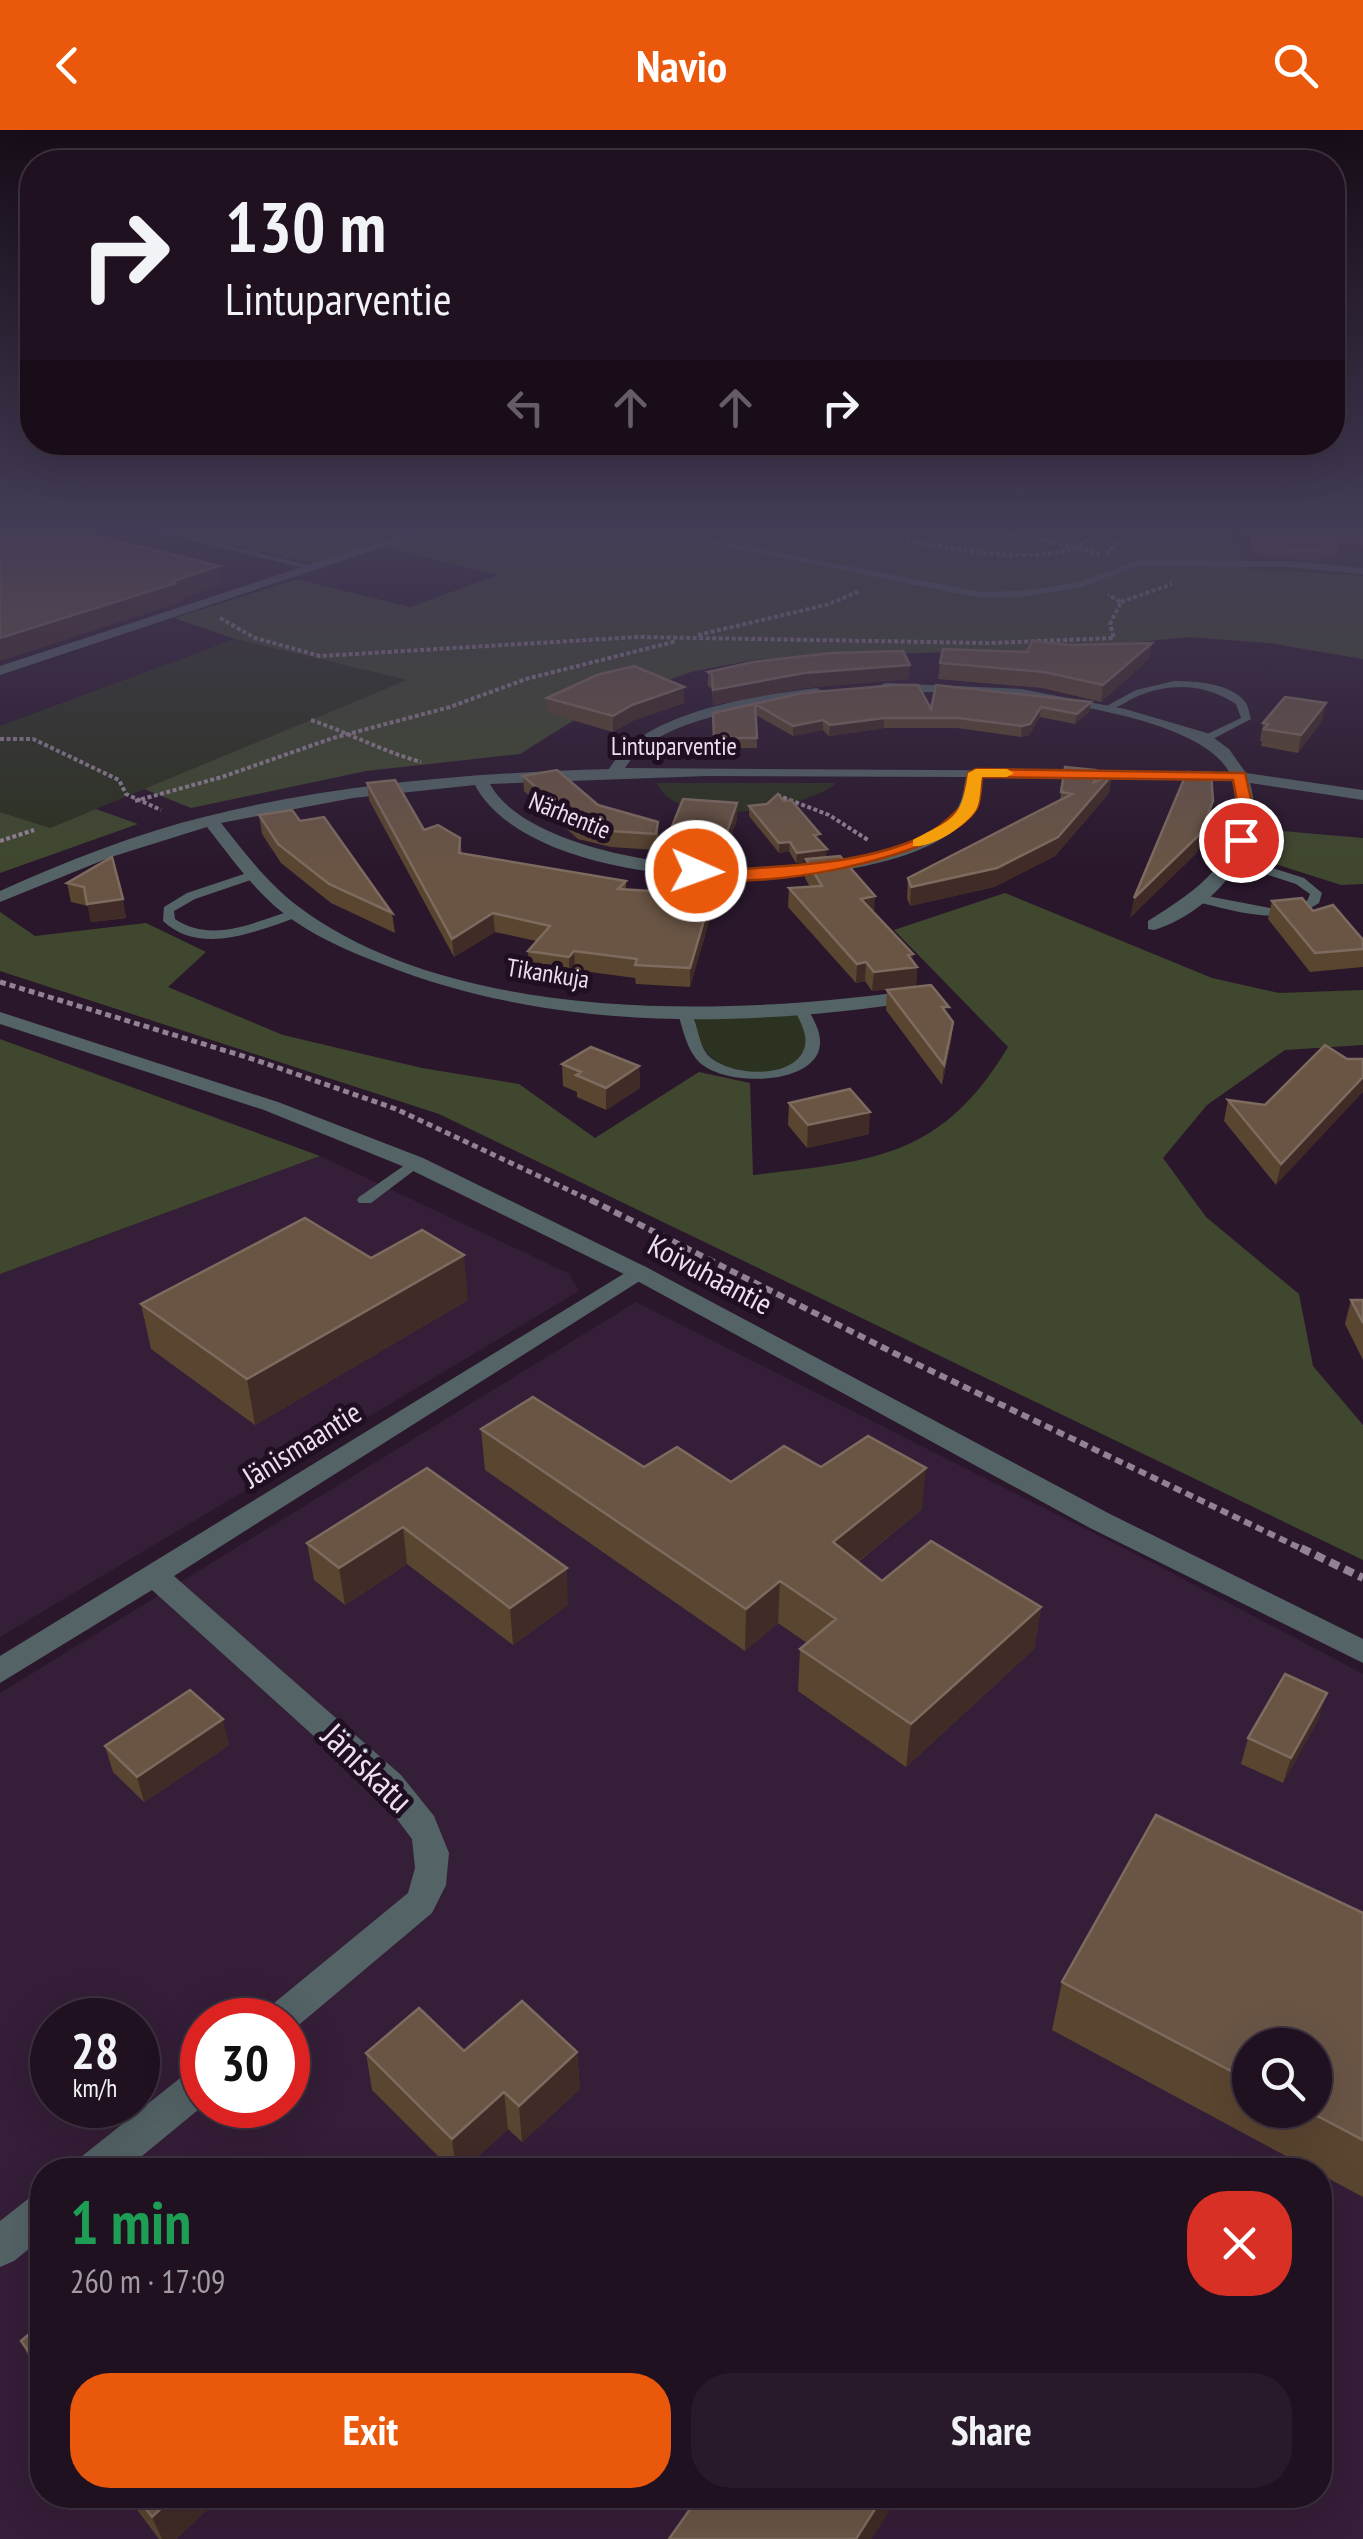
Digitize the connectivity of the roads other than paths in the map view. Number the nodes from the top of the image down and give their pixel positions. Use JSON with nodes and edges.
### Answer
{"nodes":[{"id":1,"x":84,"y":642,"type":"edge"},
{"id":2,"x":0,"y":671,"type":"edge"},
{"id":3,"x":868,"y":688,"type":"edge"},
{"id":4,"x":840,"y":690,"type":"edge"},
{"id":5,"x":1108,"y":708,"type":"junction"},
{"id":6,"x":1205,"y":738,"type":"junction"},
{"id":7,"x":615,"y":771,"type":"junction"},
{"id":8,"x":976,"y":773,"type":"junction"},
{"id":9,"x":1240,"y":776,"type":"junction"},
{"id":10,"x":478,"y":778,"type":"junction"},
{"id":11,"x":1363,"y":795,"type":"edge"},
{"id":12,"x":210,"y":820,"type":"junction"},
{"id":13,"x":1234,"y":860,"type":"junction"},
{"id":14,"x":252,"y":874,"type":"junction"},
{"id":15,"x":0,"y":896,"type":"edge"},
{"id":16,"x":1197,"y":898,"type":"junction"},
{"id":17,"x":297,"y":913,"type":"junction"},
{"id":18,"x":1154,"y":925,"type":"dead end"},
{"id":19,"x":933,"y":994,"type":"edge"},
{"id":20,"x":802,"y":1011,"type":"junction"},
{"id":21,"x":684,"y":1012,"type":"junction"},
{"id":22,"x":0,"y":1018,"type":"edge"},
{"id":23,"x":414,"y":1163,"type":"junction"},
{"id":24,"x":365,"y":1200,"type":"dead end"},
{"id":25,"x":638,"y":1272,"type":"junction"},
{"id":26,"x":155,"y":1576,"type":"junction"},
{"id":27,"x":1363,"y":1652,"type":"edge"},
{"id":28,"x":0,"y":1671,"type":"edge"},
{"id":29,"x":307,"y":1998,"type":"edge"},
{"id":30,"x":180,"y":2101,"type":"edge"},
{"id":31,"x":111,"y":2158,"type":"edge"},
{"id":32,"x":30,"y":2223,"type":"edge"},
{"id":33,"x":0,"y":2247,"type":"edge"}],
"edges":[{"from":1,"to":2,"type":"street"},
{"from":3,"to":5,"type":"street"},
{"from":4,"to":7,"type":"street"},
{"from":5,"to":6,"type":"street"},
{"from":5,"to":6,"type":"lane"},
{"from":6,"to":9,"type":"street"},
{"from":7,"to":8,"type":"street","name":"Lintuparventie"},
{"from":7,"to":10,"type":"street","name":"Lintuparventie"},
{"from":8,"to":9,"type":"street","name":"Lintuparventie"},
{"from":8,"to":10,"type":"street","name":"Närhentie"},
{"from":9,"to":11,"type":"street","name":"Lintuparventie"},
{"from":9,"to":13,"type":"street"},
{"from":10,"to":12,"type":"street","name":"Lintuparventie"},
{"from":12,"to":14,"type":"street","name":"Tikankuja"},
{"from":12,"to":15,"type":"street","name":"Lintuparventie"},
{"from":13,"to":16,"type":"street"},
{"from":13,"to":16,"type":"lane"},
{"from":14,"to":17,"type":"street","name":"Tikankuja"},
{"from":14,"to":17,"type":"lane"},
{"from":16,"to":18,"type":"street"},
{"from":17,"to":21,"type":"street","name":"Tikankuja"},
{"from":19,"to":20,"type":"street","name":"Tikankuja"},
{"from":20,"to":21,"type":"street","name":"Tikankuja"},
{"from":20,"to":21,"type":"lane"},
{"from":22,"to":23,"type":"street","name":"Koivuhaantie"},
{"from":23,"to":24,"type":"lane"},
{"from":23,"to":25,"type":"street","name":"Koivuhaantie"},
{"from":25,"to":26,"type":"street","name":"Jänismaantie"},
{"from":25,"to":27,"type":"street","name":"Koivuhaantie"},
{"from":26,"to":28,"type":"street","name":"Jänismaantie"},
{"from":26,"to":29,"type":"street","name":"Jäniskatu"},
{"from":30,"to":31,"type":"street"},
{"from":32,"to":33,"type":"street"}]}
